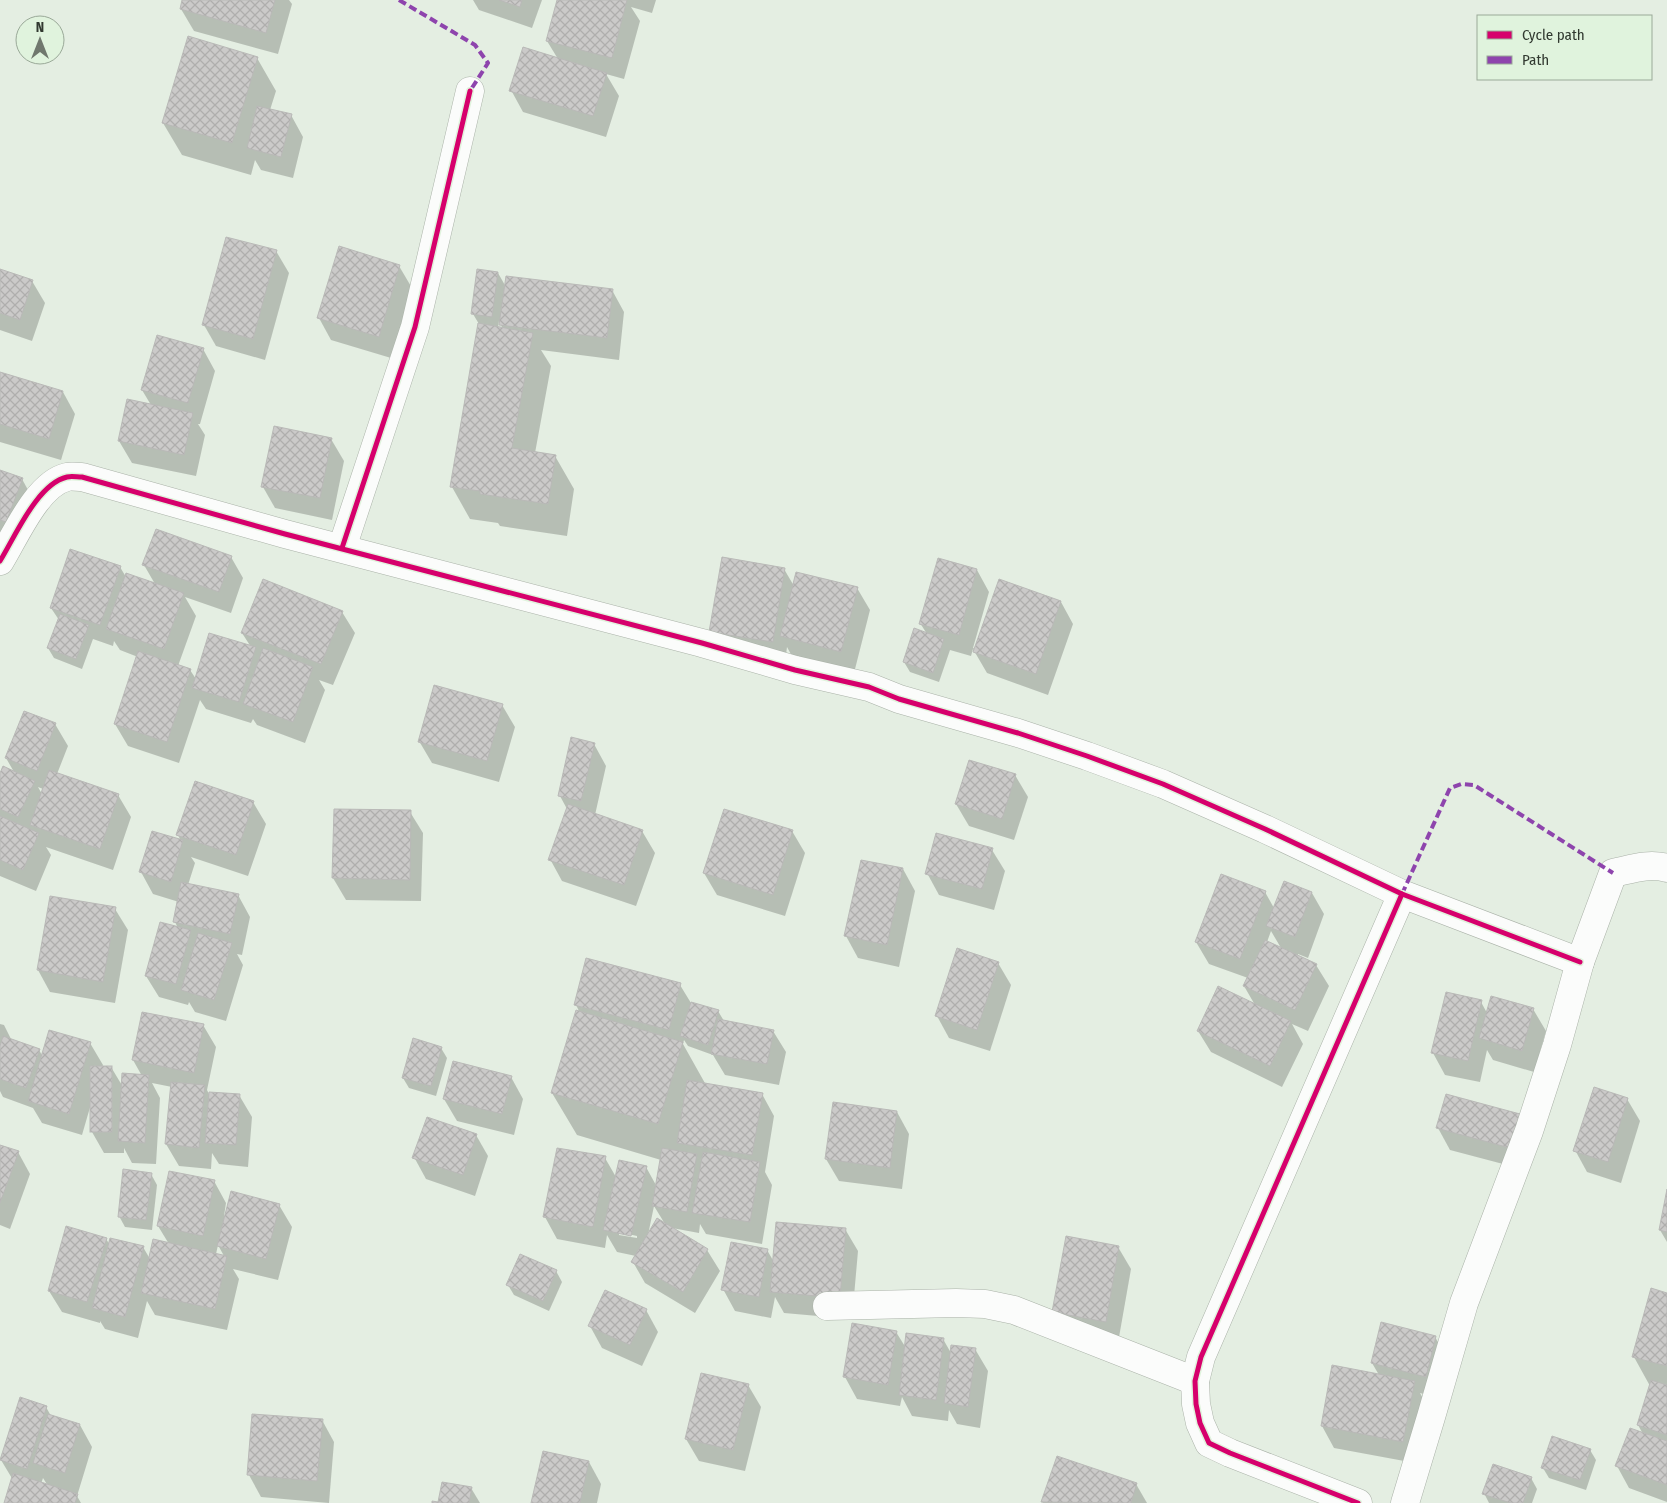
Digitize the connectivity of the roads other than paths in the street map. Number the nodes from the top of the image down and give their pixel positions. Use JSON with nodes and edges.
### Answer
{"nodes":[{"id":1,"x":470,"y":91,"type":"dead end"},
{"id":2,"x":342,"y":548,"type":"junction"},
{"id":3,"x":0,"y":561,"type":"edge"},
{"id":4,"x":1667,"y":868,"type":"edge"},
{"id":5,"x":1402,"y":894,"type":"junction"},
{"id":6,"x":1580,"y":962,"type":"junction"},
{"id":7,"x":828,"y":1306,"type":"dead end"},
{"id":8,"x":1194,"y":1381,"type":"junction"},
{"id":9,"x":1358,"y":1503,"type":"edge"},
{"id":10,"x":1405,"y":1503,"type":"edge"}],
"edges":[{"from":1,"to":2,"type":"street"},
{"from":2,"to":3,"type":"street"},
{"from":2,"to":5,"type":"street"},
{"from":4,"to":6,"type":"street"},
{"from":5,"to":6,"type":"street"},
{"from":5,"to":8,"type":"street"},
{"from":6,"to":10,"type":"street"},
{"from":7,"to":8,"type":"street"},
{"from":8,"to":9,"type":"street"}]}
